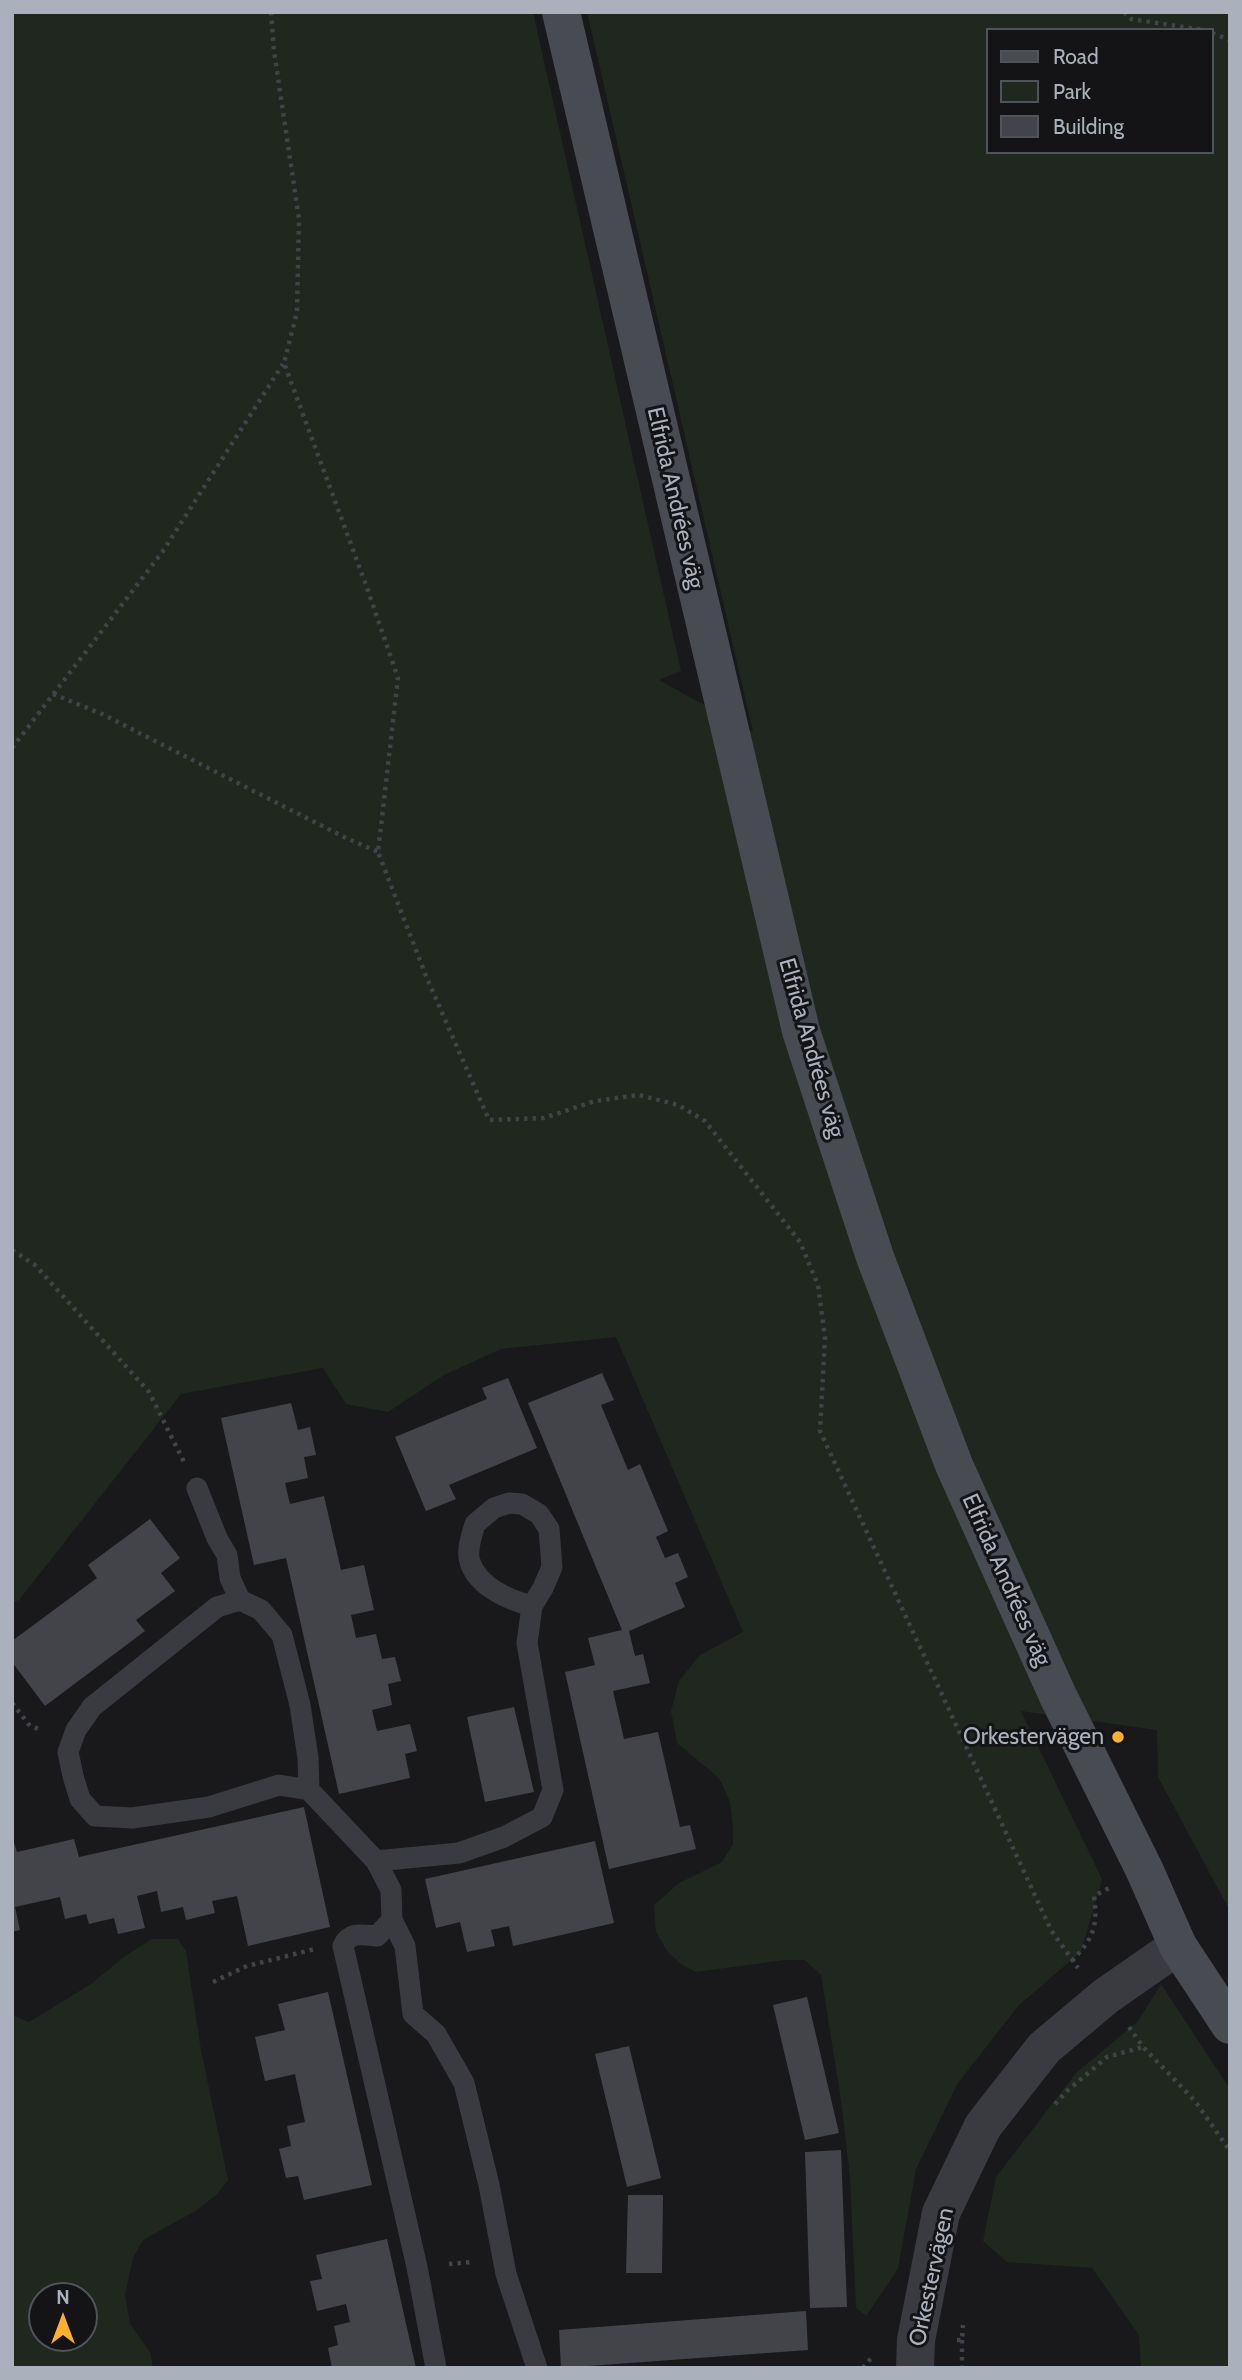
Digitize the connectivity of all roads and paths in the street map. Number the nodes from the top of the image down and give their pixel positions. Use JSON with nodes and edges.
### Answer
{"nodes":[{"id":1,"x":271,"y":12,"type":"edge"},
{"id":2,"x":561,"y":12,"type":"edge"},
{"id":3,"x":1124,"y":12,"type":"edge"},
{"id":4,"x":1190,"y":28,"type":"edge"},
{"id":5,"x":284,"y":363,"type":"junction"},
{"id":6,"x":53,"y":694,"type":"junction"},
{"id":7,"x":12,"y":748,"type":"edge"},
{"id":8,"x":378,"y":852,"type":"junction"},
{"id":9,"x":12,"y":1250,"type":"edge"},
{"id":10,"x":197,"y":1488,"type":"joint"},
{"id":11,"x":240,"y":1600,"type":"junction"},
{"id":12,"x":532,"y":1606,"type":"junction"},
{"id":13,"x":309,"y":1790,"type":"junction"},
{"id":14,"x":376,"y":1861,"type":"junction"},
{"id":15,"x":392,"y":1920,"type":"junction"},
{"id":16,"x":1178,"y":1945,"type":"junction"},
{"id":17,"x":343,"y":1946,"type":"junction"},
{"id":18,"x":213,"y":1982,"type":"dead end"},
{"id":19,"x":1106,"y":1996,"type":"junction"},
{"id":20,"x":1230,"y":2025,"type":"edge"},
{"id":21,"x":1143,"y":2047,"type":"junction"},
{"id":22,"x":1051,"y":2109,"type":"dead end"},
{"id":23,"x":1230,"y":2151,"type":"edge"},
{"id":24,"x":475,"y":2262,"type":"dead end"},
{"id":25,"x":417,"y":2267,"type":"junction"},
{"id":26,"x":964,"y":2313,"type":"dead end"},
{"id":27,"x":962,"y":2340,"type":"junction"},
{"id":28,"x":916,"y":2354,"type":"edge"},
{"id":29,"x":436,"y":2368,"type":"edge"},
{"id":30,"x":537,"y":2368,"type":"edge"},
{"id":31,"x":863,"y":2368,"type":"edge"},
{"id":32,"x":962,"y":2368,"type":"edge"}],
"edges":[{"from":1,"to":5,"type":"path"},
{"from":2,"to":16,"type":"street","name":"Elfrida Andrées väg"},
{"from":3,"to":4,"type":"path"},
{"from":5,"to":6,"type":"path"},
{"from":5,"to":8,"type":"path"},
{"from":6,"to":7,"type":"path"},
{"from":6,"to":8,"type":"path"},
{"from":8,"to":19,"type":"path"},
{"from":9,"to":10,"type":"path"},
{"from":10,"to":11,"type":"lane"},
{"from":11,"to":13,"type":"lane"},
{"from":11,"to":13,"type":"lane"},
{"from":12,"to":12,"type":"lane"},
{"from":12,"to":14,"type":"lane"},
{"from":13,"to":14,"type":"lane"},
{"from":14,"to":15,"type":"lane"},
{"from":15,"to":17,"type":"lane"},
{"from":15,"to":30,"type":"lane"},
{"from":16,"to":19,"type":"street","name":"Orkestervägen"},
{"from":16,"to":20,"type":"street","name":"Elfrida Andrées väg"},
{"from":17,"to":18,"type":"path"},
{"from":17,"to":25,"type":"lane"},
{"from":19,"to":21,"type":"path"},
{"from":19,"to":28,"type":"street","name":"Orkestervägen"},
{"from":21,"to":22,"type":"path"},
{"from":21,"to":23,"type":"path"},
{"from":24,"to":25,"type":"path"},
{"from":25,"to":29,"type":"lane"},
{"from":26,"to":27,"type":"path"},
{"from":27,"to":28,"type":"path"},
{"from":27,"to":32,"type":"path"},
{"from":28,"to":31,"type":"path"}]}
